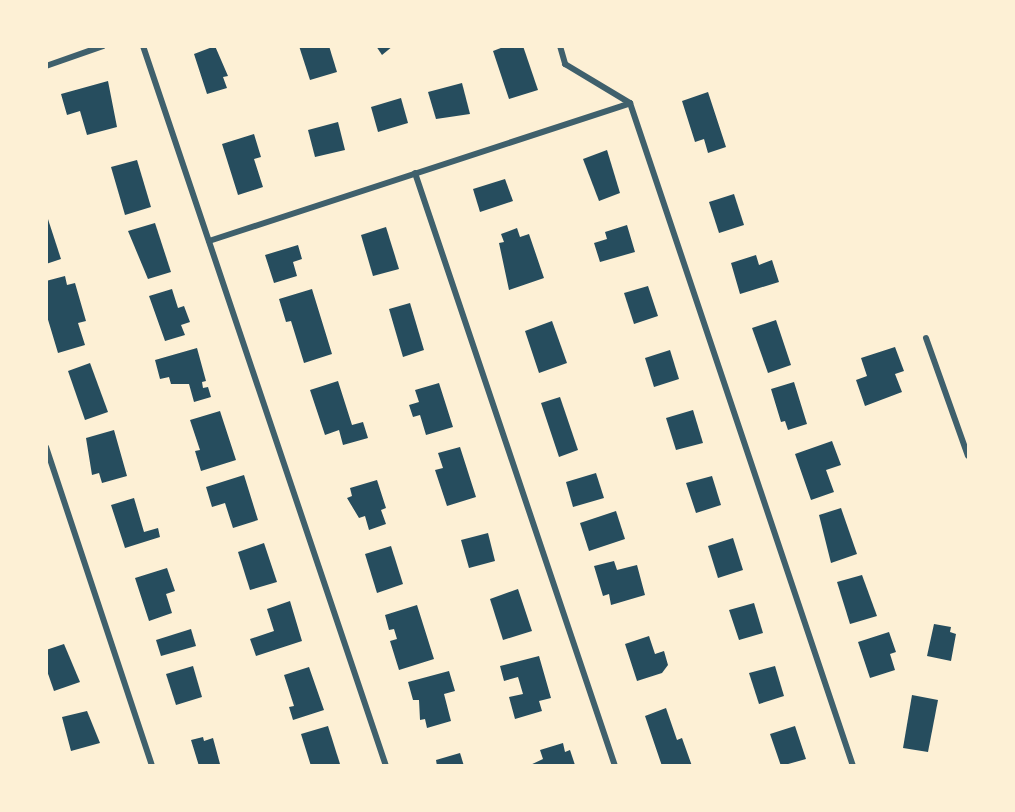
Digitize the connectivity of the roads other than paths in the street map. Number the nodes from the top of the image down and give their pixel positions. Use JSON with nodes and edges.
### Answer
{"nodes":[{"id":1,"x":103,"y":46,"type":"edge"},
{"id":2,"x":143,"y":46,"type":"edge"},
{"id":3,"x":560,"y":46,"type":"edge"},
{"id":4,"x":46,"y":66,"type":"edge"},
{"id":5,"x":630,"y":103,"type":"junction"},
{"id":6,"x":415,"y":174,"type":"junction"},
{"id":7,"x":209,"y":241,"type":"junction"},
{"id":8,"x":926,"y":338,"type":"dead end"},
{"id":9,"x":46,"y":447,"type":"edge"},
{"id":10,"x":969,"y":456,"type":"edge"},
{"id":11,"x":152,"y":765,"type":"edge"},
{"id":12,"x":386,"y":765,"type":"edge"},
{"id":13,"x":615,"y":765,"type":"edge"},
{"id":14,"x":853,"y":765,"type":"edge"}],
"edges":[{"from":1,"to":4,"type":"street"},
{"from":2,"to":7,"type":"street"},
{"from":3,"to":5,"type":"street"},
{"from":5,"to":6,"type":"street"},
{"from":5,"to":14,"type":"street"},
{"from":6,"to":7,"type":"street"},
{"from":6,"to":13,"type":"street"},
{"from":7,"to":12,"type":"street"},
{"from":8,"to":10,"type":"street"},
{"from":9,"to":11,"type":"street"}]}
